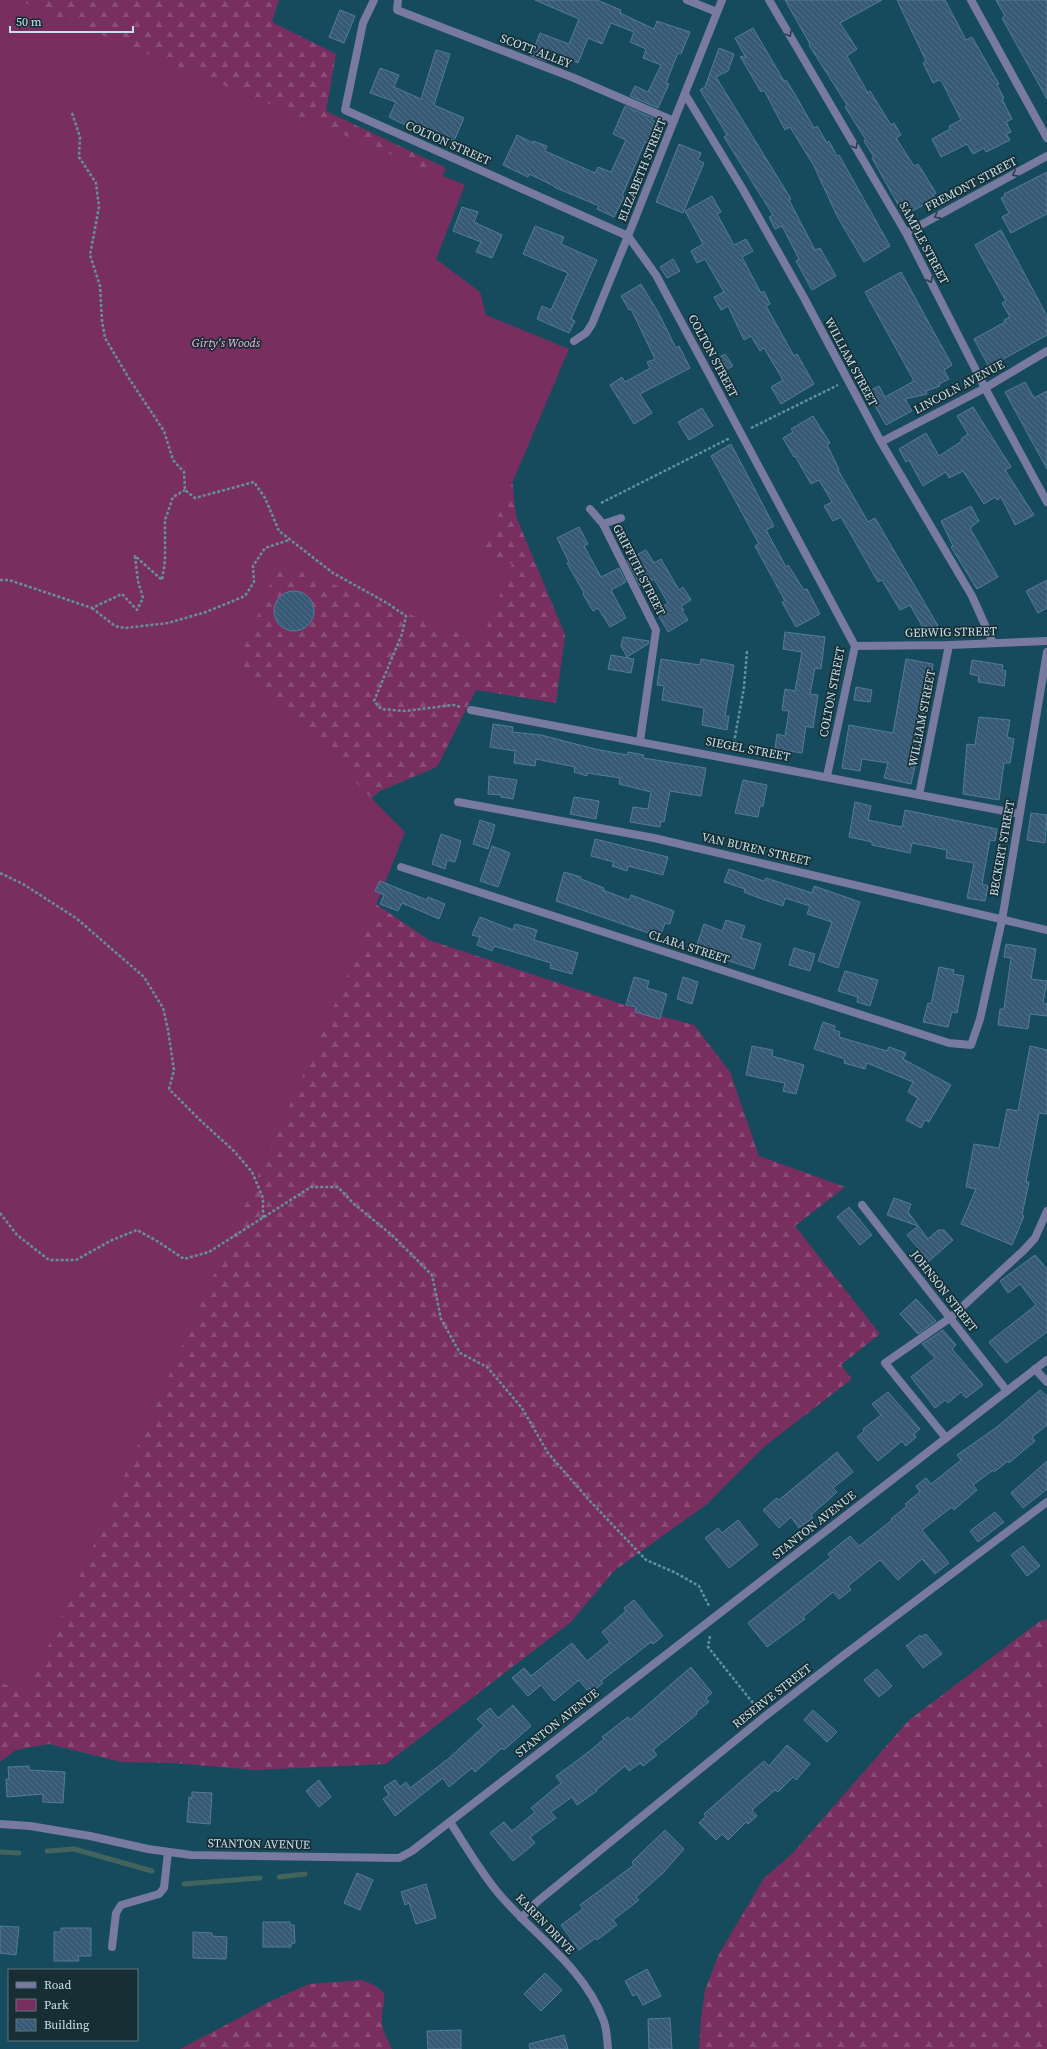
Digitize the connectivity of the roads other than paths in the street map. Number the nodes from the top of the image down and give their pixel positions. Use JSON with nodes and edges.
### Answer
{"nodes":[{"id":1,"x":374,"y":0,"type":"edge"},
{"id":2,"x":398,"y":0,"type":"edge"},
{"id":3,"x":687,"y":0,"type":"edge"},
{"id":4,"x":722,"y":0,"type":"edge"},
{"id":5,"x":769,"y":0,"type":"edge"},
{"id":6,"x":971,"y":0,"type":"edge"},
{"id":7,"x":717,"y":12,"type":"junction"},
{"id":8,"x":685,"y":94,"type":"junction"},
{"id":9,"x":674,"y":121,"type":"junction"},
{"id":10,"x":1047,"y":138,"type":"edge"},
{"id":11,"x":1047,"y":156,"type":"edge"},
{"id":12,"x":906,"y":233,"type":"junction"},
{"id":13,"x":628,"y":236,"type":"junction"},
{"id":14,"x":574,"y":342,"type":"dead end"},
{"id":15,"x":1047,"y":351,"type":"edge"},
{"id":16,"x":985,"y":388,"type":"junction"},
{"id":17,"x":880,"y":442,"type":"junction"},
{"id":18,"x":1047,"y":502,"type":"edge"},
{"id":19,"x":590,"y":509,"type":"road end"},
{"id":20,"x":621,"y":518,"type":"dead end"},
{"id":21,"x":603,"y":524,"type":"junction"},
{"id":22,"x":1047,"y":641,"type":"edge"},
{"id":23,"x":993,"y":643,"type":"junction"},
{"id":24,"x":949,"y":645,"type":"junction"},
{"id":25,"x":855,"y":646,"type":"junction"},
{"id":26,"x":1047,"y":652,"type":"edge"},
{"id":27,"x":471,"y":710,"type":"road end"},
{"id":28,"x":640,"y":741,"type":"junction"},
{"id":29,"x":827,"y":776,"type":"junction"},
{"id":30,"x":918,"y":795,"type":"junction"},
{"id":31,"x":458,"y":802,"type":"dead end"},
{"id":32,"x":1020,"y":814,"type":"junction"},
{"id":33,"x":400,"y":867,"type":"dead end"},
{"id":34,"x":1002,"y":920,"type":"junction"},
{"id":35,"x":1047,"y":930,"type":"edge"},
{"id":36,"x":971,"y":1045,"type":"joint"},
{"id":37,"x":862,"y":1204,"type":"dead end"},
{"id":38,"x":1047,"y":1211,"type":"edge"},
{"id":39,"x":950,"y":1318,"type":"junction"},
{"id":40,"x":1047,"y":1360,"type":"edge"},
{"id":41,"x":1035,"y":1369,"type":"junction"},
{"id":42,"x":1047,"y":1382,"type":"edge"},
{"id":43,"x":1007,"y":1391,"type":"junction"},
{"id":44,"x":946,"y":1438,"type":"junction"},
{"id":45,"x":1047,"y":1502,"type":"edge"},
{"id":46,"x":450,"y":1822,"type":"junction"},
{"id":47,"x":0,"y":1824,"type":"edge"},
{"id":48,"x":168,"y":1852,"type":"junction"},
{"id":49,"x":521,"y":1918,"type":"junction"},
{"id":50,"x":112,"y":1947,"type":"dead end"},
{"id":51,"x":608,"y":2049,"type":"edge"}],
"edges":[{"from":1,"to":13,"type":"street","name":"COLTON STREET"},
{"from":2,"to":9,"type":"street","name":"SCOTT ALLEY"},
{"from":3,"to":7,"type":"street"},
{"from":4,"to":7,"type":"street","name":"ELIZABETH STREET"},
{"from":5,"to":12,"type":"street","name":"SAMPLE STREET","one_way":true},
{"from":6,"to":10,"type":"street"},
{"from":7,"to":8,"type":"street","name":"ELIZABETH STREET"},
{"from":8,"to":9,"type":"street","name":"ELIZABETH STREET"},
{"from":8,"to":17,"type":"street","name":"WILLIAM STREET"},
{"from":9,"to":13,"type":"street","name":"ELIZABETH STREET"},
{"from":11,"to":12,"type":"street","name":"FREMONT STREET","one_way":true},
{"from":12,"to":16,"type":"street","name":"SAMPLE STREET","one_way":true},
{"from":13,"to":14,"type":"street","name":"ELIZABETH STREET"},
{"from":13,"to":25,"type":"street","name":"COLTON STREET"},
{"from":15,"to":16,"type":"street","name":"LINCOLN AVENUE"},
{"from":16,"to":17,"type":"street","name":"LINCOLN AVENUE"},
{"from":16,"to":18,"type":"street","name":"SAMPLE STREET"},
{"from":17,"to":23,"type":"street","name":"WILLIAM STREET"},
{"from":19,"to":21,"type":"street","name":"GRIFFITH STREET"},
{"from":20,"to":21,"type":"street"},
{"from":21,"to":28,"type":"street","name":"GRIFFITH STREET"},
{"from":22,"to":23,"type":"street","name":"GERWIG STREET"},
{"from":23,"to":24,"type":"street","name":"GERWIG STREET"},
{"from":24,"to":25,"type":"street","name":"GERWIG STREET"},
{"from":24,"to":30,"type":"street","name":"WILLIAM STREET"},
{"from":25,"to":29,"type":"street","name":"COLTON STREET"},
{"from":26,"to":32,"type":"street","name":"BECKERT STREET"},
{"from":27,"to":28,"type":"street","name":"SIEGEL STREET"},
{"from":28,"to":29,"type":"street","name":"SIEGEL STREET"},
{"from":29,"to":30,"type":"street","name":"SIEGEL STREET"},
{"from":30,"to":32,"type":"street","name":"SIEGEL STREET"},
{"from":31,"to":34,"type":"street","name":"VAN BUREN STREET"},
{"from":32,"to":34,"type":"street","name":"BECKERT STREET"},
{"from":33,"to":36,"type":"street","name":"CLARA STREET"},
{"from":34,"to":35,"type":"street","name":"VAN BUREN STREET"},
{"from":34,"to":36,"type":"street","name":"BECKERT STREET"},
{"from":37,"to":39,"type":"street","name":"JOHNSON STREET"},
{"from":38,"to":39,"type":"street"},
{"from":39,"to":43,"type":"street","name":"JOHNSON STREET"},
{"from":39,"to":44,"type":"street"},
{"from":40,"to":41,"type":"street","name":"STANTON AVENUE"},
{"from":41,"to":42,"type":"street"},
{"from":41,"to":43,"type":"street","name":"STANTON AVENUE"},
{"from":43,"to":44,"type":"street","name":"STANTON AVENUE"},
{"from":44,"to":46,"type":"street","name":"STANTON AVENUE"},
{"from":45,"to":49,"type":"street","name":"RESERVE STREET"},
{"from":46,"to":48,"type":"street","name":"STANTON AVENUE"},
{"from":46,"to":49,"type":"street","name":"KAREN DRIVE"},
{"from":47,"to":48,"type":"street","name":"STANTON AVENUE"},
{"from":48,"to":50,"type":"street"},
{"from":49,"to":51,"type":"street","name":"KAREN DRIVE"}]}
